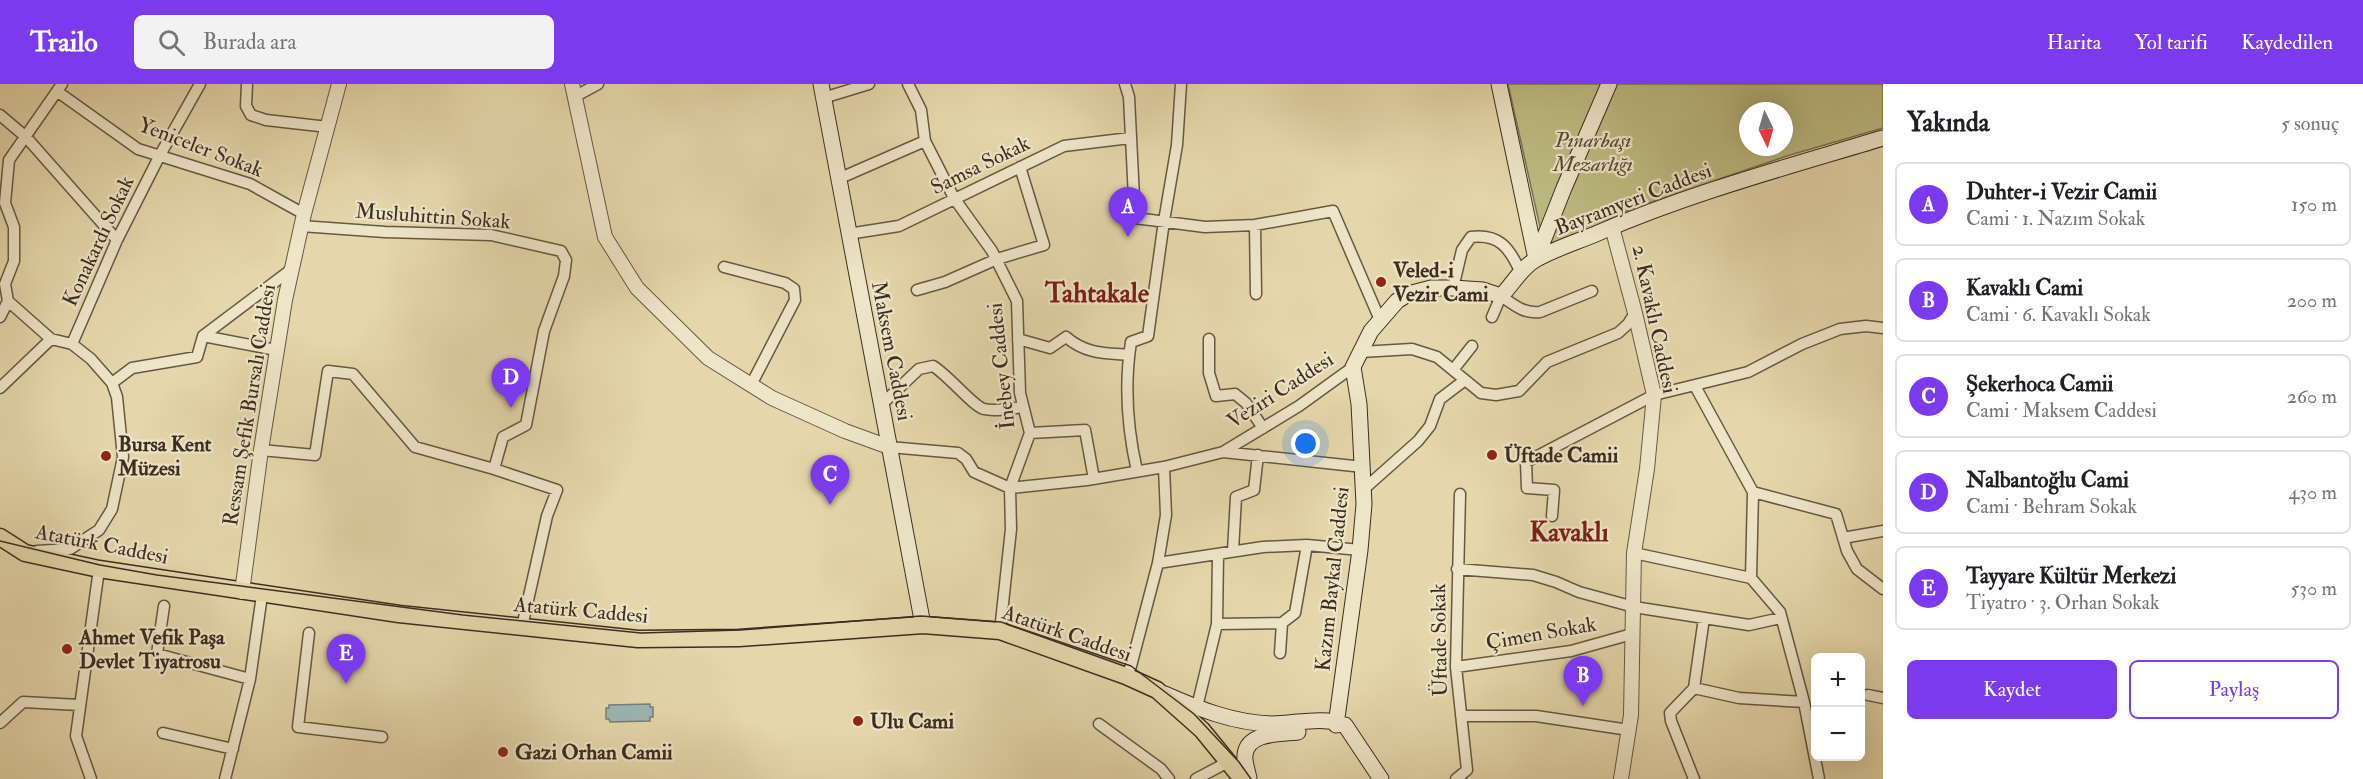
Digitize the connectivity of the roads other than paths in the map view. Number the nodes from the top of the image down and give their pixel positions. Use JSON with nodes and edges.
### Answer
{"nodes":[{"id":1,"x":200,"y":84,"type":"edge"},
{"id":2,"x":246,"y":84,"type":"edge"},
{"id":3,"x":339,"y":84,"type":"edge"},
{"id":4,"x":598,"y":84,"type":"edge"},
{"id":5,"x":869,"y":84,"type":"edge"},
{"id":6,"x":908,"y":84,"type":"edge"},
{"id":7,"x":1125,"y":84,"type":"edge"},
{"id":8,"x":1180,"y":84,"type":"edge"},
{"id":9,"x":1499,"y":84,"type":"edge"},
{"id":10,"x":1609,"y":84,"type":"edge"},
{"id":11,"x":60,"y":88,"type":"edge"},
{"id":12,"x":573,"y":90,"type":"edge"},
{"id":13,"x":822,"y":91,"type":"edge"},
{"id":14,"x":0,"y":115,"type":"edge"},
{"id":15,"x":327,"y":127,"type":"junction"},
{"id":16,"x":26,"y":137,"type":"junction"},
{"id":17,"x":1130,"y":138,"type":"junction"},
{"id":18,"x":1883,"y":138,"type":"edge"},
{"id":19,"x":926,"y":141,"type":"junction"},
{"id":20,"x":160,"y":155,"type":"junction"},
{"id":21,"x":1020,"y":167,"type":"junction"},
{"id":22,"x":838,"y":179,"type":"junction"},
{"id":23,"x":954,"y":198,"type":"junction"},
{"id":24,"x":303,"y":220,"type":"junction"},
{"id":25,"x":1164,"y":221,"type":"junction"},
{"id":26,"x":1255,"y":225,"type":"junction"},
{"id":27,"x":1612,"y":227,"type":"junction"},
{"id":28,"x":848,"y":234,"type":"junction"},
{"id":29,"x":117,"y":240,"type":"junction"},
{"id":30,"x":1536,"y":259,"type":"junction"},
{"id":31,"x":997,"y":260,"type":"junction"},
{"id":32,"x":724,"y":267,"type":"dead end"},
{"id":33,"x":292,"y":269,"type":"junction"},
{"id":34,"x":1520,"y":271,"type":"junction"},
{"id":35,"x":2,"y":283,"type":"edge"},
{"id":36,"x":1453,"y":288,"type":"junction"},
{"id":37,"x":917,"y":290,"type":"dead end"},
{"id":38,"x":1592,"y":291,"type":"dead end"},
{"id":39,"x":1256,"y":294,"type":"dead end"},
{"id":40,"x":1501,"y":296,"type":"junction"},
{"id":41,"x":8,"y":301,"type":"junction"},
{"id":42,"x":1635,"y":313,"type":"junction"},
{"id":43,"x":0,"y":317,"type":"edge"},
{"id":44,"x":1492,"y":317,"type":"dead end"},
{"id":45,"x":1380,"y":320,"type":"junction"},
{"id":46,"x":1883,"y":328,"type":"edge"},
{"id":47,"x":203,"y":336,"type":"junction"},
{"id":48,"x":51,"y":339,"type":"junction"},
{"id":49,"x":1018,"y":339,"type":"junction"},
{"id":50,"x":1209,"y":339,"type":"dead end"},
{"id":51,"x":72,"y":344,"type":"junction"},
{"id":52,"x":1472,"y":346,"type":"dead end"},
{"id":53,"x":276,"y":350,"type":"junction"},
{"id":54,"x":1361,"y":352,"type":"junction"},
{"id":55,"x":1129,"y":355,"type":"junction"},
{"id":56,"x":1353,"y":367,"type":"junction"},
{"id":57,"x":1453,"y":370,"type":"junction"},
{"id":58,"x":1465,"y":380,"type":"junction"},
{"id":59,"x":112,"y":383,"type":"junction"},
{"id":60,"x":751,"y":385,"type":"junction"},
{"id":61,"x":1695,"y":386,"type":"junction"},
{"id":62,"x":0,"y":388,"type":"edge"},
{"id":63,"x":1654,"y":395,"type":"junction"},
{"id":64,"x":881,"y":405,"type":"junction"},
{"id":65,"x":1023,"y":408,"type":"junction"},
{"id":66,"x":1263,"y":428,"type":"junction"},
{"id":67,"x":1029,"y":433,"type":"junction"},
{"id":68,"x":889,"y":447,"type":"junction"},
{"id":69,"x":261,"y":450,"type":"junction"},
{"id":70,"x":1223,"y":452,"type":"junction"},
{"id":71,"x":1258,"y":455,"type":"junction"},
{"id":72,"x":1164,"y":467,"type":"junction"},
{"id":73,"x":1363,"y":467,"type":"junction"},
{"id":74,"x":494,"y":469,"type":"junction"},
{"id":75,"x":1137,"y":471,"type":"junction"},
{"id":76,"x":1094,"y":479,"type":"junction"},
{"id":77,"x":1010,"y":488,"type":"junction"},
{"id":78,"x":1364,"y":489,"type":"junction"},
{"id":79,"x":1753,"y":492,"type":"junction"},
{"id":80,"x":1460,"y":494,"type":"dead end"},
{"id":81,"x":1552,"y":516,"type":"dead end"},
{"id":82,"x":1883,"y":531,"type":"edge"},
{"id":83,"x":1843,"y":538,"type":"junction"},
{"id":84,"x":1307,"y":545,"type":"junction"},
{"id":85,"x":1,"y":546,"type":"edge"},
{"id":86,"x":1360,"y":550,"type":"junction"},
{"id":87,"x":1233,"y":552,"type":"junction"},
{"id":88,"x":25,"y":553,"type":"junction"},
{"id":89,"x":1634,"y":553,"type":"junction"},
{"id":90,"x":1218,"y":554,"type":"junction"},
{"id":91,"x":1158,"y":563,"type":"junction"},
{"id":92,"x":99,"y":569,"type":"junction"},
{"id":93,"x":1457,"y":569,"type":"junction"},
{"id":94,"x":1751,"y":578,"type":"junction"},
{"id":95,"x":1883,"y":589,"type":"edge"},
{"id":96,"x":242,"y":592,"type":"junction"},
{"id":97,"x":262,"y":595,"type":"junction"},
{"id":98,"x":164,"y":606,"type":"dead end"},
{"id":99,"x":1634,"y":607,"type":"junction"},
{"id":100,"x":1704,"y":618,"type":"junction"},
{"id":101,"x":1781,"y":618,"type":"junction"},
{"id":102,"x":1282,"y":623,"type":"junction"},
{"id":103,"x":1217,"y":624,"type":"junction"},
{"id":104,"x":923,"y":625,"type":"junction"},
{"id":105,"x":522,"y":627,"type":"junction"},
{"id":106,"x":1000,"y":632,"type":"junction"},
{"id":107,"x":309,"y":633,"type":"dead end"},
{"id":108,"x":1632,"y":634,"type":"junction"},
{"id":109,"x":1280,"y":653,"type":"dead end"},
{"id":110,"x":1456,"y":667,"type":"junction"},
{"id":111,"x":1126,"y":676,"type":"junction"},
{"id":112,"x":250,"y":679,"type":"junction"},
{"id":113,"x":1694,"y":688,"type":"junction"},
{"id":114,"x":1157,"y":690,"type":"junction"},
{"id":115,"x":1868,"y":695,"type":"dead end"},
{"id":116,"x":1883,"y":698,"type":"edge"},
{"id":117,"x":1804,"y":702,"type":"junction"},
{"id":118,"x":80,"y":705,"type":"junction"},
{"id":119,"x":1197,"y":707,"type":"junction"},
{"id":120,"x":1461,"y":716,"type":"junction"},
{"id":121,"x":0,"y":723,"type":"edge"},
{"id":122,"x":1099,"y":724,"type":"dead end"},
{"id":123,"x":1336,"y":724,"type":"junction"},
{"id":124,"x":1629,"y":730,"type":"junction"},
{"id":125,"x":163,"y":733,"type":"dead end"},
{"id":126,"x":382,"y":737,"type":"dead end"},
{"id":127,"x":233,"y":749,"type":"junction"},
{"id":128,"x":1228,"y":762,"type":"junction"},
{"id":129,"x":1467,"y":770,"type":"junction"},
{"id":130,"x":90,"y":779,"type":"edge"},
{"id":131,"x":225,"y":779,"type":"edge"},
{"id":132,"x":1169,"y":779,"type":"edge"},
{"id":133,"x":1196,"y":779,"type":"edge"},
{"id":134,"x":1242,"y":779,"type":"edge"},
{"id":135,"x":1249,"y":779,"type":"edge"},
{"id":136,"x":1381,"y":779,"type":"edge"},
{"id":137,"x":1456,"y":779,"type":"edge"},
{"id":138,"x":1477,"y":779,"type":"edge"},
{"id":139,"x":1621,"y":779,"type":"edge"},
{"id":140,"x":1694,"y":779,"type":"edge"},
{"id":141,"x":1819,"y":779,"type":"edge"}],
"edges":[{"from":1,"to":20,"type":"street","name":"Konakardı Sokak"},
{"from":2,"to":15,"type":"street"},
{"from":3,"to":15,"type":"street","name":"Ressam Şefik Bursalı Caddesi"},
{"from":4,"to":12,"type":"street"},
{"from":5,"to":13,"type":"street"},
{"from":6,"to":19,"type":"street","name":"İnebey Caddesi"},
{"from":7,"to":17,"type":"street"},
{"from":8,"to":25,"type":"street"},
{"from":9,"to":30,"type":"main road"},
{"from":10,"to":30,"type":"main road"},
{"from":11,"to":16,"type":"street"},
{"from":11,"to":20,"type":"street","name":"Yeniceler Sokak"},
{"from":12,"to":60,"type":"street"},
{"from":13,"to":22,"type":"main road","name":"Maksem Caddesi"},
{"from":14,"to":16,"type":"street"},
{"from":15,"to":24,"type":"street","name":"Ressam Şefik Bursalı Caddesi"},
{"from":16,"to":29,"type":"street"},
{"from":16,"to":35,"type":"street"},
{"from":17,"to":21,"type":"street","name":"Samsa Sokak"},
{"from":17,"to":25,"type":"street"},
{"from":18,"to":27,"type":"main road","name":"Bayramyeri Caddesi"},
{"from":19,"to":22,"type":"street"},
{"from":19,"to":23,"type":"street","name":"İnebey Caddesi"},
{"from":20,"to":24,"type":"street","name":"Yeniceler Sokak"},
{"from":20,"to":29,"type":"street","name":"Konakardı Sokak"},
{"from":21,"to":23,"type":"street","name":"Samsa Sokak"},
{"from":21,"to":31,"type":"street"},
{"from":22,"to":28,"type":"main road","name":"Maksem Caddesi"},
{"from":23,"to":28,"type":"street","name":"Samsa Sokak"},
{"from":23,"to":31,"type":"street","name":"İnebey Caddesi"},
{"from":24,"to":33,"type":"street","name":"Ressam Şefik Bursalı Caddesi"},
{"from":24,"to":74,"type":"street","name":"Musluhittin Sokak"},
{"from":25,"to":26,"type":"street"},
{"from":25,"to":55,"type":"street"},
{"from":26,"to":39,"type":"street"},
{"from":26,"to":45,"type":"street"},
{"from":27,"to":30,"type":"main road","name":"Bayramyeri Caddesi"},
{"from":27,"to":42,"type":"street","name":"2. Kavaklı Caddesi"},
{"from":28,"to":64,"type":"main road","name":"Maksem Caddesi"},
{"from":29,"to":51,"type":"street","name":"Konakardı Sokak"},
{"from":30,"to":34,"type":"main road"},
{"from":31,"to":37,"type":"street"},
{"from":31,"to":49,"type":"street","name":"İnebey Caddesi"},
{"from":32,"to":60,"type":"street"},
{"from":33,"to":47,"type":"street"},
{"from":33,"to":53,"type":"street","name":"Ressam Şefik Bursalı Caddesi"},
{"from":34,"to":36,"type":"street"},
{"from":34,"to":40,"type":"main road"},
{"from":35,"to":41,"type":"street"},
{"from":36,"to":40,"type":"main road","name":"Veziri Caddesi"},
{"from":36,"to":45,"type":"main road","name":"Veziri Caddesi"},
{"from":38,"to":40,"type":"street"},
{"from":40,"to":44,"type":"street"},
{"from":41,"to":43,"type":"street"},
{"from":41,"to":48,"type":"street"},
{"from":42,"to":58,"type":"street"},
{"from":42,"to":63,"type":"street","name":"2. Kavaklı Caddesi"},
{"from":45,"to":54,"type":"main road","name":"Veziri Caddesi"},
{"from":46,"to":61,"type":"street"},
{"from":47,"to":53,"type":"street"},
{"from":47,"to":59,"type":"street"},
{"from":48,"to":51,"type":"street"},
{"from":48,"to":62,"type":"street"},
{"from":49,"to":55,"type":"street"},
{"from":49,"to":65,"type":"street","name":"İnebey Caddesi"},
{"from":50,"to":66,"type":"street"},
{"from":51,"to":59,"type":"street"},
{"from":52,"to":57,"type":"street"},
{"from":53,"to":69,"type":"street","name":"Ressam Şefik Bursalı Caddesi"},
{"from":54,"to":56,"type":"main road","name":"Veziri Caddesi"},
{"from":54,"to":57,"type":"street"},
{"from":55,"to":75,"type":"street"},
{"from":56,"to":66,"type":"street","name":"Veziri Caddesi"},
{"from":56,"to":73,"type":"main road","name":"Kazım Baykal Caddesi"},
{"from":57,"to":58,"type":"street"},
{"from":58,"to":78,"type":"street"},
{"from":59,"to":88,"type":"street"},
{"from":60,"to":68,"type":"street"},
{"from":61,"to":63,"type":"street"},
{"from":61,"to":79,"type":"street"},
{"from":63,"to":81,"type":"street"},
{"from":63,"to":89,"type":"street","name":"2. Kavaklı Caddesi"},
{"from":64,"to":65,"type":"street"},
{"from":64,"to":68,"type":"main road","name":"Maksem Caddesi"},
{"from":65,"to":67,"type":"street","name":"İnebey Caddesi"},
{"from":66,"to":70,"type":"street","name":"Veziri Caddesi"},
{"from":67,"to":76,"type":"street"},
{"from":67,"to":77,"type":"street","name":"İnebey Caddesi"},
{"from":68,"to":77,"type":"street"},
{"from":68,"to":104,"type":"main road","name":"Maksem Caddesi"},
{"from":69,"to":74,"type":"street"},
{"from":69,"to":96,"type":"street","name":"Ressam Şefik Bursalı Caddesi"},
{"from":70,"to":71,"type":"street"},
{"from":70,"to":72,"type":"street","name":"Veziri Caddesi"},
{"from":71,"to":73,"type":"street"},
{"from":71,"to":87,"type":"street"},
{"from":72,"to":75,"type":"street","name":"Veziri Caddesi"},
{"from":72,"to":91,"type":"street"},
{"from":73,"to":78,"type":"main road","name":"Kazım Baykal Caddesi"},
{"from":74,"to":105,"type":"street"},
{"from":75,"to":76,"type":"street","name":"Veziri Caddesi"},
{"from":76,"to":77,"type":"street","name":"Veziri Caddesi"},
{"from":77,"to":106,"type":"street","name":"İnebey Caddesi"},
{"from":78,"to":86,"type":"main road","name":"Kazım Baykal Caddesi"},
{"from":79,"to":83,"type":"street"},
{"from":79,"to":94,"type":"street"},
{"from":80,"to":93,"type":"street","name":"Üftade Sokak"},
{"from":82,"to":83,"type":"street"},
{"from":83,"to":95,"type":"street"},
{"from":84,"to":86,"type":"street"},
{"from":84,"to":87,"type":"street"},
{"from":84,"to":102,"type":"street"},
{"from":85,"to":88,"type":"main road","name":"Atatürk Caddesi"},
{"from":86,"to":123,"type":"main road","name":"Kazım Baykal Caddesi"},
{"from":87,"to":90,"type":"street"},
{"from":88,"to":92,"type":"main road","name":"Atatürk Caddesi"},
{"from":89,"to":94,"type":"street"},
{"from":89,"to":99,"type":"street","name":"2. Kavaklı Caddesi"},
{"from":90,"to":91,"type":"street"},
{"from":90,"to":103,"type":"street"},
{"from":91,"to":111,"type":"street"},
{"from":92,"to":96,"type":"main road","name":"Atatürk Caddesi"},
{"from":92,"to":118,"type":"street"},
{"from":93,"to":99,"type":"street"},
{"from":93,"to":110,"type":"street","name":"Üftade Sokak"},
{"from":94,"to":101,"type":"street"},
{"from":96,"to":97,"type":"main road","name":"Atatürk Caddesi"},
{"from":97,"to":105,"type":"main road","name":"Atatürk Caddesi"},
{"from":97,"to":112,"type":"street"},
{"from":98,"to":112,"type":"street"},
{"from":99,"to":100,"type":"street"},
{"from":99,"to":108,"type":"street","name":"2. Kavaklı Caddesi"},
{"from":100,"to":101,"type":"street"},
{"from":100,"to":113,"type":"street"},
{"from":101,"to":117,"type":"street"},
{"from":102,"to":103,"type":"street"},
{"from":102,"to":109,"type":"street"},
{"from":103,"to":119,"type":"street"},
{"from":104,"to":105,"type":"main road","name":"Atatürk Caddesi"},
{"from":104,"to":106,"type":"main road","name":"Atatürk Caddesi"},
{"from":106,"to":111,"type":"main road","name":"Atatürk Caddesi"},
{"from":107,"to":126,"type":"street"},
{"from":108,"to":110,"type":"street","name":"Çimen Sokak"},
{"from":108,"to":124,"type":"street","name":"2. Kavaklı Caddesi"},
{"from":110,"to":120,"type":"street","name":"Üftade Sokak"},
{"from":111,"to":114,"type":"main road","name":"Atatürk Caddesi"},
{"from":112,"to":127,"type":"street"},
{"from":113,"to":117,"type":"street"},
{"from":113,"to":140,"type":"street"},
{"from":114,"to":119,"type":"main road"},
{"from":114,"to":128,"type":"main road","name":"Atatürk Caddesi"},
{"from":115,"to":116,"type":"street"},
{"from":117,"to":141,"type":"street"},
{"from":118,"to":121,"type":"street"},
{"from":118,"to":130,"type":"street"},
{"from":119,"to":123,"type":"main road"},
{"from":120,"to":124,"type":"street"},
{"from":120,"to":129,"type":"street","name":"Üftade Sokak"},
{"from":122,"to":132,"type":"street"},
{"from":123,"to":135,"type":"main road"},
{"from":123,"to":136,"type":"main road"},
{"from":124,"to":139,"type":"street","name":"2. Kavaklı Caddesi"},
{"from":125,"to":127,"type":"street"},
{"from":127,"to":131,"type":"street"},
{"from":128,"to":133,"type":"street"},
{"from":128,"to":134,"type":"main road","name":"Atatürk Caddesi"},
{"from":129,"to":137,"type":"street"},
{"from":129,"to":138,"type":"street"}]}
